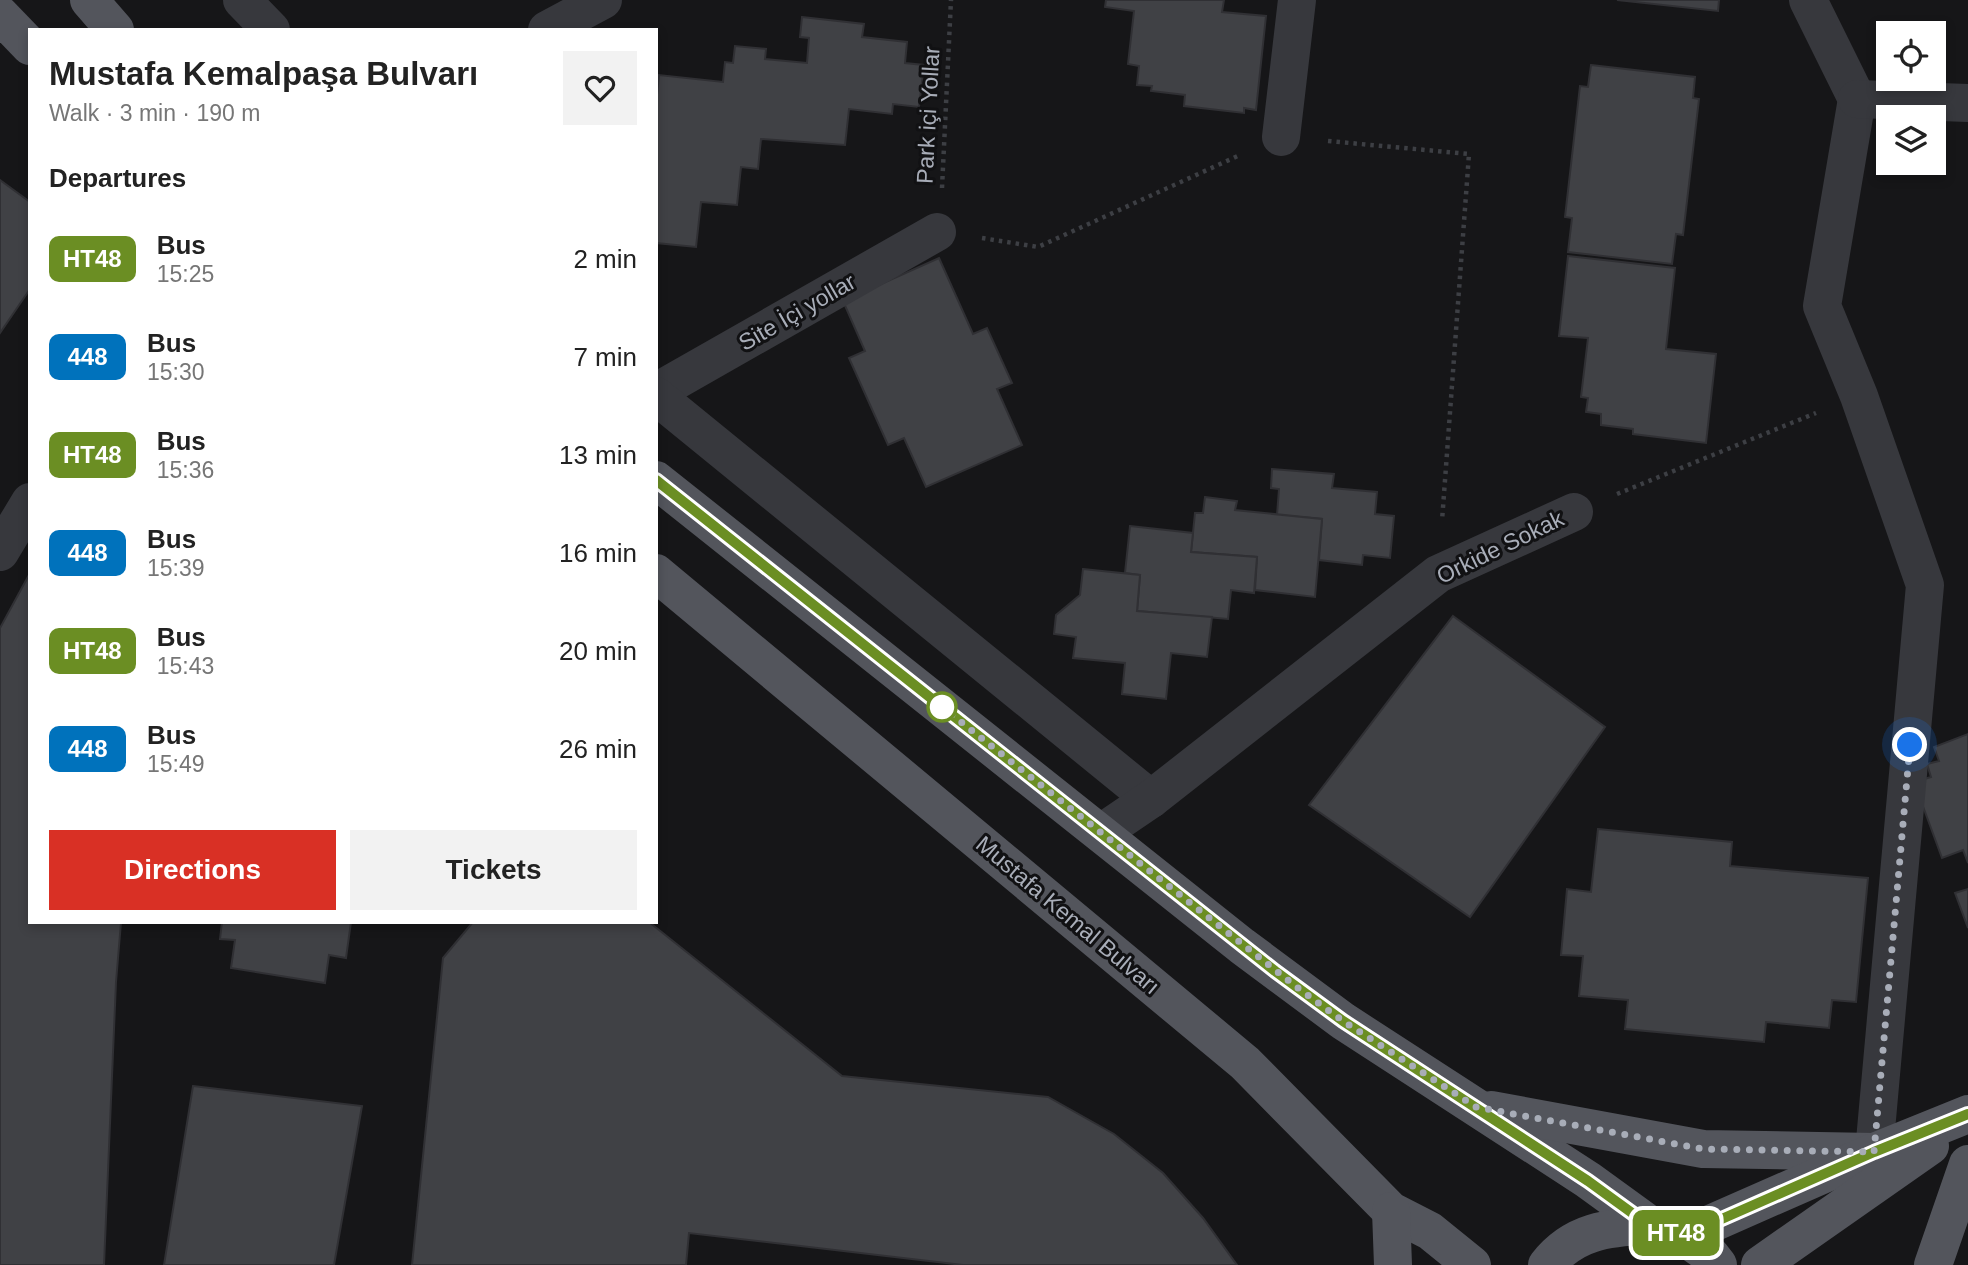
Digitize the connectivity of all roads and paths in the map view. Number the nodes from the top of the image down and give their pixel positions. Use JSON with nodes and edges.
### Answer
{"nodes":[{"id":1,"x":89,"y":0,"type":"edge"},
{"id":2,"x":242,"y":0,"type":"edge"},
{"id":3,"x":603,"y":0,"type":"edge"},
{"id":4,"x":951,"y":0,"type":"edge"},
{"id":5,"x":1297,"y":0,"type":"edge"},
{"id":6,"x":1808,"y":0,"type":"edge"},
{"id":7,"x":0,"y":15,"type":"edge"},
{"id":8,"x":112,"y":28,"type":"edge"},
{"id":9,"x":269,"y":28,"type":"edge"},
{"id":10,"x":551,"y":28,"type":"edge"},
{"id":11,"x":28,"y":44,"type":"edge"},
{"id":12,"x":1857,"y":99,"type":"junction"},
{"id":13,"x":1968,"y":103,"type":"edge"},
{"id":14,"x":1281,"y":137,"type":"junction"},
{"id":15,"x":937,"y":232,"type":"junction"},
{"id":16,"x":658,"y":393,"type":"edge"},
{"id":17,"x":658,"y":396,"type":"edge"},
{"id":18,"x":1858,"y":396,"type":"junction"},
{"id":19,"x":658,"y":482,"type":"edge"},
{"id":20,"x":28,"y":505,"type":"edge"},
{"id":21,"x":1574,"y":512,"type":"joint"},
{"id":22,"x":0,"y":552,"type":"edge"},
{"id":23,"x":1438,"y":573,"type":"junction"},
{"id":24,"x":658,"y":575,"type":"edge"},
{"id":25,"x":1152,"y":799,"type":"junction"},
{"id":26,"x":1101,"y":833,"type":"junction"},
{"id":27,"x":1476,"y":1107,"type":"junction"},
{"id":28,"x":1968,"y":1114,"type":"edge"},
{"id":29,"x":1968,"y":1120,"type":"edge"},
{"id":30,"x":1874,"y":1152,"type":"junction"},
{"id":31,"x":1968,"y":1164,"type":"edge"},
{"id":32,"x":1391,"y":1211,"type":"junction"},
{"id":33,"x":1667,"y":1231,"type":"junction"},
{"id":34,"x":1393,"y":1265,"type":"edge"},
{"id":35,"x":1472,"y":1265,"type":"edge"},
{"id":36,"x":1547,"y":1265,"type":"edge"},
{"id":37,"x":1718,"y":1265,"type":"edge"},
{"id":38,"x":1760,"y":1265,"type":"edge"},
{"id":39,"x":1933,"y":1265,"type":"edge"}],
"edges":[{"from":1,"to":8,"type":"main road"},
{"from":2,"to":9,"type":"street"},
{"from":3,"to":10,"type":"street"},
{"from":4,"to":15,"type":"path","name":"Park içi Yollar"},
{"from":5,"to":14,"type":"street"},
{"from":6,"to":12,"type":"street"},
{"from":7,"to":11,"type":"main road"},
{"from":12,"to":13,"type":"street"},
{"from":12,"to":18,"type":"street"},
{"from":14,"to":15,"type":"path"},
{"from":14,"to":23,"type":"path"},
{"from":15,"to":16,"type":"street","name":"Site İçi yollar"},
{"from":17,"to":25,"type":"street"},
{"from":18,"to":21,"type":"path","name":"Orkide Sokak"},
{"from":18,"to":30,"type":"street"},
{"from":19,"to":26,"type":"main road"},
{"from":20,"to":22,"type":"street"},
{"from":21,"to":23,"type":"street","name":"Orkide Sokak"},
{"from":23,"to":25,"type":"street","name":"Orkide Sokak"},
{"from":24,"to":32,"type":"main road","name":"Mustafa Kemal Bulvarı"},
{"from":25,"to":26,"type":"street","name":"Orkide Sokak"},
{"from":26,"to":27,"type":"main road"},
{"from":27,"to":30,"type":"main road"},
{"from":27,"to":33,"type":"main road"},
{"from":28,"to":30,"type":"main road"},
{"from":29,"to":38,"type":"main road"},
{"from":30,"to":33,"type":"main road"},
{"from":31,"to":39,"type":"main road"},
{"from":32,"to":34,"type":"main road"},
{"from":32,"to":35,"type":"main road","name":"Mustafa Kemal Bulvarı"},
{"from":33,"to":36,"type":"main road"},
{"from":33,"to":37,"type":"main road"}]}
